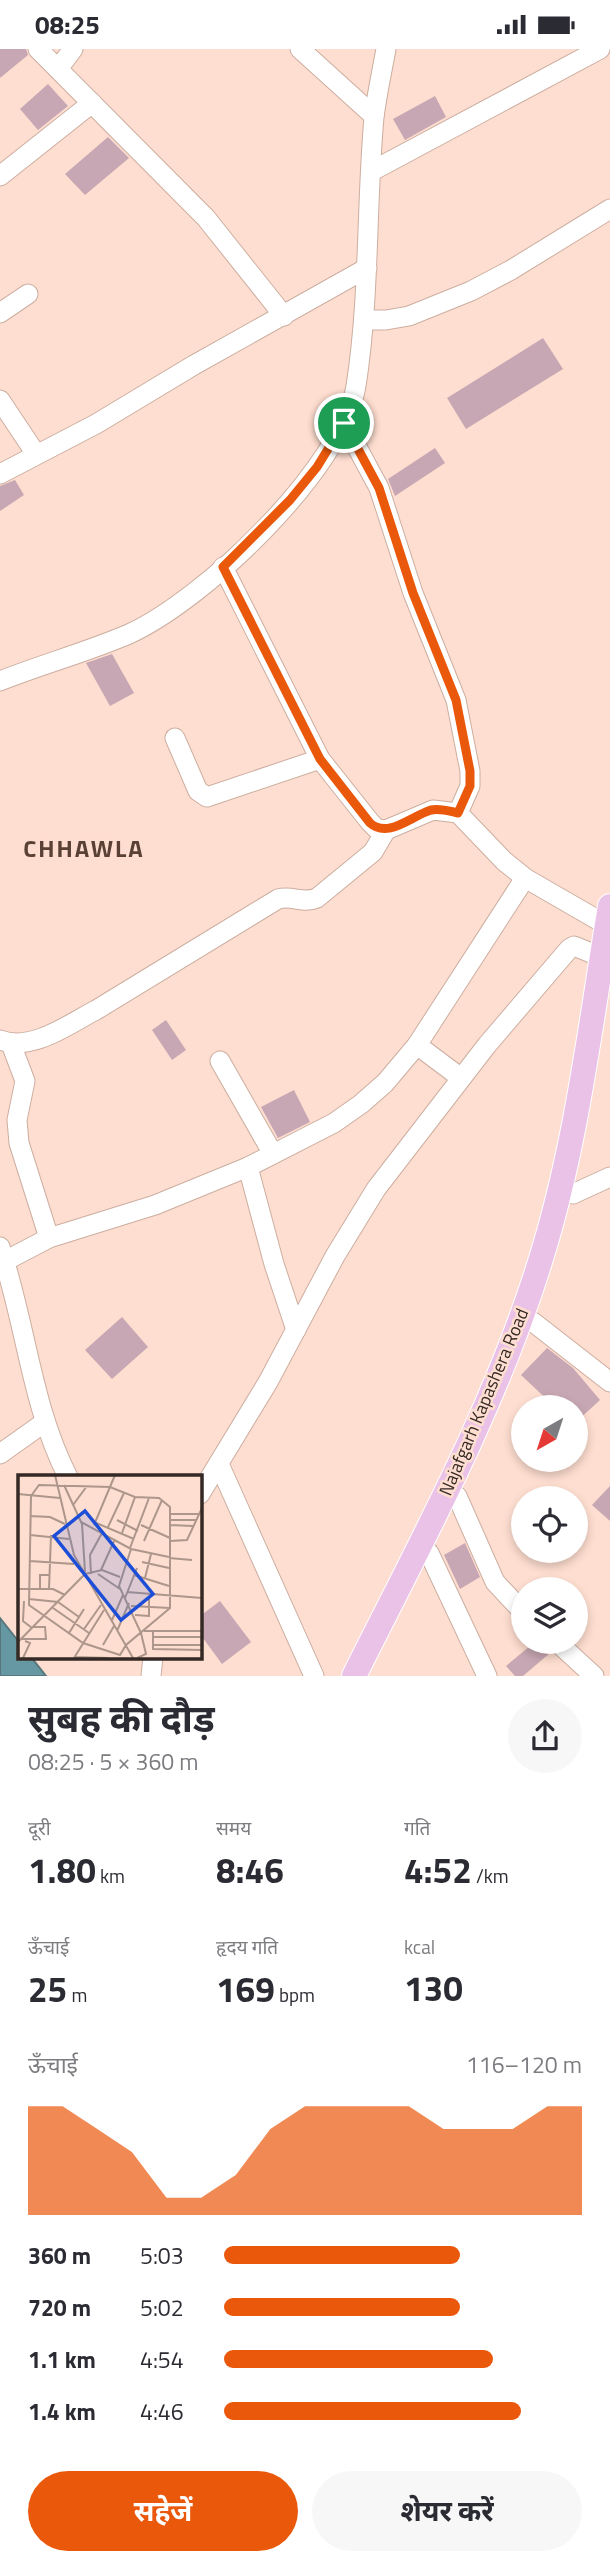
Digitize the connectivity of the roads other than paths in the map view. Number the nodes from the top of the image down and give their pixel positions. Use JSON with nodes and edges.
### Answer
{"nodes":[{"id":1,"x":38,"y":49,"type":"edge"},
{"id":2,"x":73,"y":49,"type":"edge"},
{"id":3,"x":300,"y":49,"type":"edge"},
{"id":4,"x":386,"y":49,"type":"edge"},
{"id":5,"x":600,"y":49,"type":"edge"},
{"id":6,"x":58,"y":69,"type":"junction"},
{"id":7,"x":92,"y":103,"type":"junction"},
{"id":8,"x":374,"y":116,"type":"junction"},
{"id":9,"x":372,"y":171,"type":"junction"},
{"id":10,"x":0,"y":176,"type":"edge"},
{"id":11,"x":610,"y":209,"type":"edge"},
{"id":12,"x":368,"y":268,"type":"junction"},
{"id":13,"x":27,"y":294,"type":"dead end"},
{"id":14,"x":0,"y":313,"type":"edge"},
{"id":15,"x":284,"y":316,"type":"junction"},
{"id":16,"x":364,"y":320,"type":"junction"},
{"id":17,"x":0,"y":400,"type":"edge"},
{"id":18,"x":344,"y":423,"type":"junction"},
{"id":19,"x":36,"y":454,"type":"junction"},
{"id":20,"x":0,"y":474,"type":"edge"},
{"id":21,"x":223,"y":567,"type":"junction"},
{"id":22,"x":0,"y":681,"type":"edge"},
{"id":23,"x":174,"y":738,"type":"dead end"},
{"id":24,"x":320,"y":759,"type":"junction"},
{"id":25,"x":458,"y":813,"type":"junction"},
{"id":26,"x":386,"y":829,"type":"junction"},
{"id":27,"x":526,"y":878,"type":"junction"},
{"id":28,"x":609,"y":920,"type":"edge"},
{"id":29,"x":601,"y":957,"type":"junction"},
{"id":30,"x":610,"y":996,"type":"edge"},
{"id":31,"x":6,"y":1042,"type":"edge"},
{"id":32,"x":417,"y":1045,"type":"junction"},
{"id":33,"x":220,"y":1061,"type":"dead end"},
{"id":34,"x":461,"y":1078,"type":"junction"},
{"id":35,"x":273,"y":1154,"type":"junction"},
{"id":36,"x":248,"y":1167,"type":"junction"},
{"id":37,"x":610,"y":1177,"type":"edge"},
{"id":38,"x":573,"y":1194,"type":"junction"},
{"id":39,"x":49,"y":1238,"type":"junction"},
{"id":40,"x":2,"y":1254,"type":"edge"},
{"id":41,"x":533,"y":1322,"type":"junction"},
{"id":42,"x":296,"y":1330,"type":"junction"},
{"id":43,"x":610,"y":1383,"type":"edge"},
{"id":44,"x":45,"y":1422,"type":"junction"},
{"id":45,"x":0,"y":1454,"type":"edge"},
{"id":46,"x":219,"y":1464,"type":"junction"},
{"id":47,"x":67,"y":1475,"type":"edge"},
{"id":48,"x":201,"y":1492,"type":"edge"},
{"id":49,"x":457,"y":1496,"type":"junction"},
{"id":50,"x":429,"y":1553,"type":"junction"},
{"id":51,"x":511,"y":1599,"type":"edge"},
{"id":52,"x":570,"y":1654,"type":"edge"},
{"id":53,"x":314,"y":1676,"type":"edge"},
{"id":54,"x":354,"y":1676,"type":"edge"},
{"id":55,"x":367,"y":1676,"type":"edge"},
{"id":56,"x":487,"y":1676,"type":"edge"},
{"id":57,"x":594,"y":1676,"type":"edge"}],
"edges":[{"from":1,"to":6,"type":"street"},
{"from":2,"to":6,"type":"street"},
{"from":3,"to":8,"type":"street"},
{"from":4,"to":8,"type":"street"},
{"from":5,"to":9,"type":"street"},
{"from":6,"to":7,"type":"street"},
{"from":7,"to":10,"type":"street"},
{"from":7,"to":15,"type":"street"},
{"from":8,"to":9,"type":"street"},
{"from":9,"to":12,"type":"street"},
{"from":11,"to":16,"type":"street"},
{"from":12,"to":15,"type":"street"},
{"from":12,"to":16,"type":"street"},
{"from":13,"to":14,"type":"street"},
{"from":15,"to":19,"type":"street"},
{"from":16,"to":18,"type":"street"},
{"from":17,"to":19,"type":"street"},
{"from":18,"to":21,"type":"street"},
{"from":18,"to":25,"type":"street"},
{"from":19,"to":20,"type":"street"},
{"from":21,"to":22,"type":"street"},
{"from":21,"to":24,"type":"street"},
{"from":23,"to":24,"type":"street"},
{"from":24,"to":26,"type":"street"},
{"from":25,"to":26,"type":"street"},
{"from":25,"to":27,"type":"street"},
{"from":26,"to":31,"type":"street"},
{"from":27,"to":28,"type":"street"},
{"from":27,"to":32,"type":"street"},
{"from":28,"to":29,"type":"main road","name":"Najafgarh Kapashera Road"},
{"from":29,"to":34,"type":"street"},
{"from":29,"to":54,"type":"main road","name":"Najafgarh Kapashera Road"},
{"from":30,"to":38,"type":"main road"},
{"from":31,"to":39,"type":"street"},
{"from":32,"to":34,"type":"street"},
{"from":32,"to":35,"type":"street"},
{"from":33,"to":35,"type":"street"},
{"from":34,"to":42,"type":"street"},
{"from":35,"to":36,"type":"street"},
{"from":36,"to":39,"type":"street"},
{"from":36,"to":42,"type":"street"},
{"from":37,"to":38,"type":"street"},
{"from":38,"to":41,"type":"main road"},
{"from":39,"to":40,"type":"street"},
{"from":40,"to":44,"type":"street"},
{"from":41,"to":43,"type":"street"},
{"from":41,"to":49,"type":"main road"},
{"from":42,"to":46,"type":"street"},
{"from":44,"to":45,"type":"street"},
{"from":44,"to":47,"type":"street"},
{"from":46,"to":48,"type":"street"},
{"from":46,"to":53,"type":"street"},
{"from":49,"to":50,"type":"main road"},
{"from":49,"to":51,"type":"street"},
{"from":50,"to":55,"type":"main road"},
{"from":50,"to":56,"type":"street"},
{"from":52,"to":57,"type":"street"}]}
